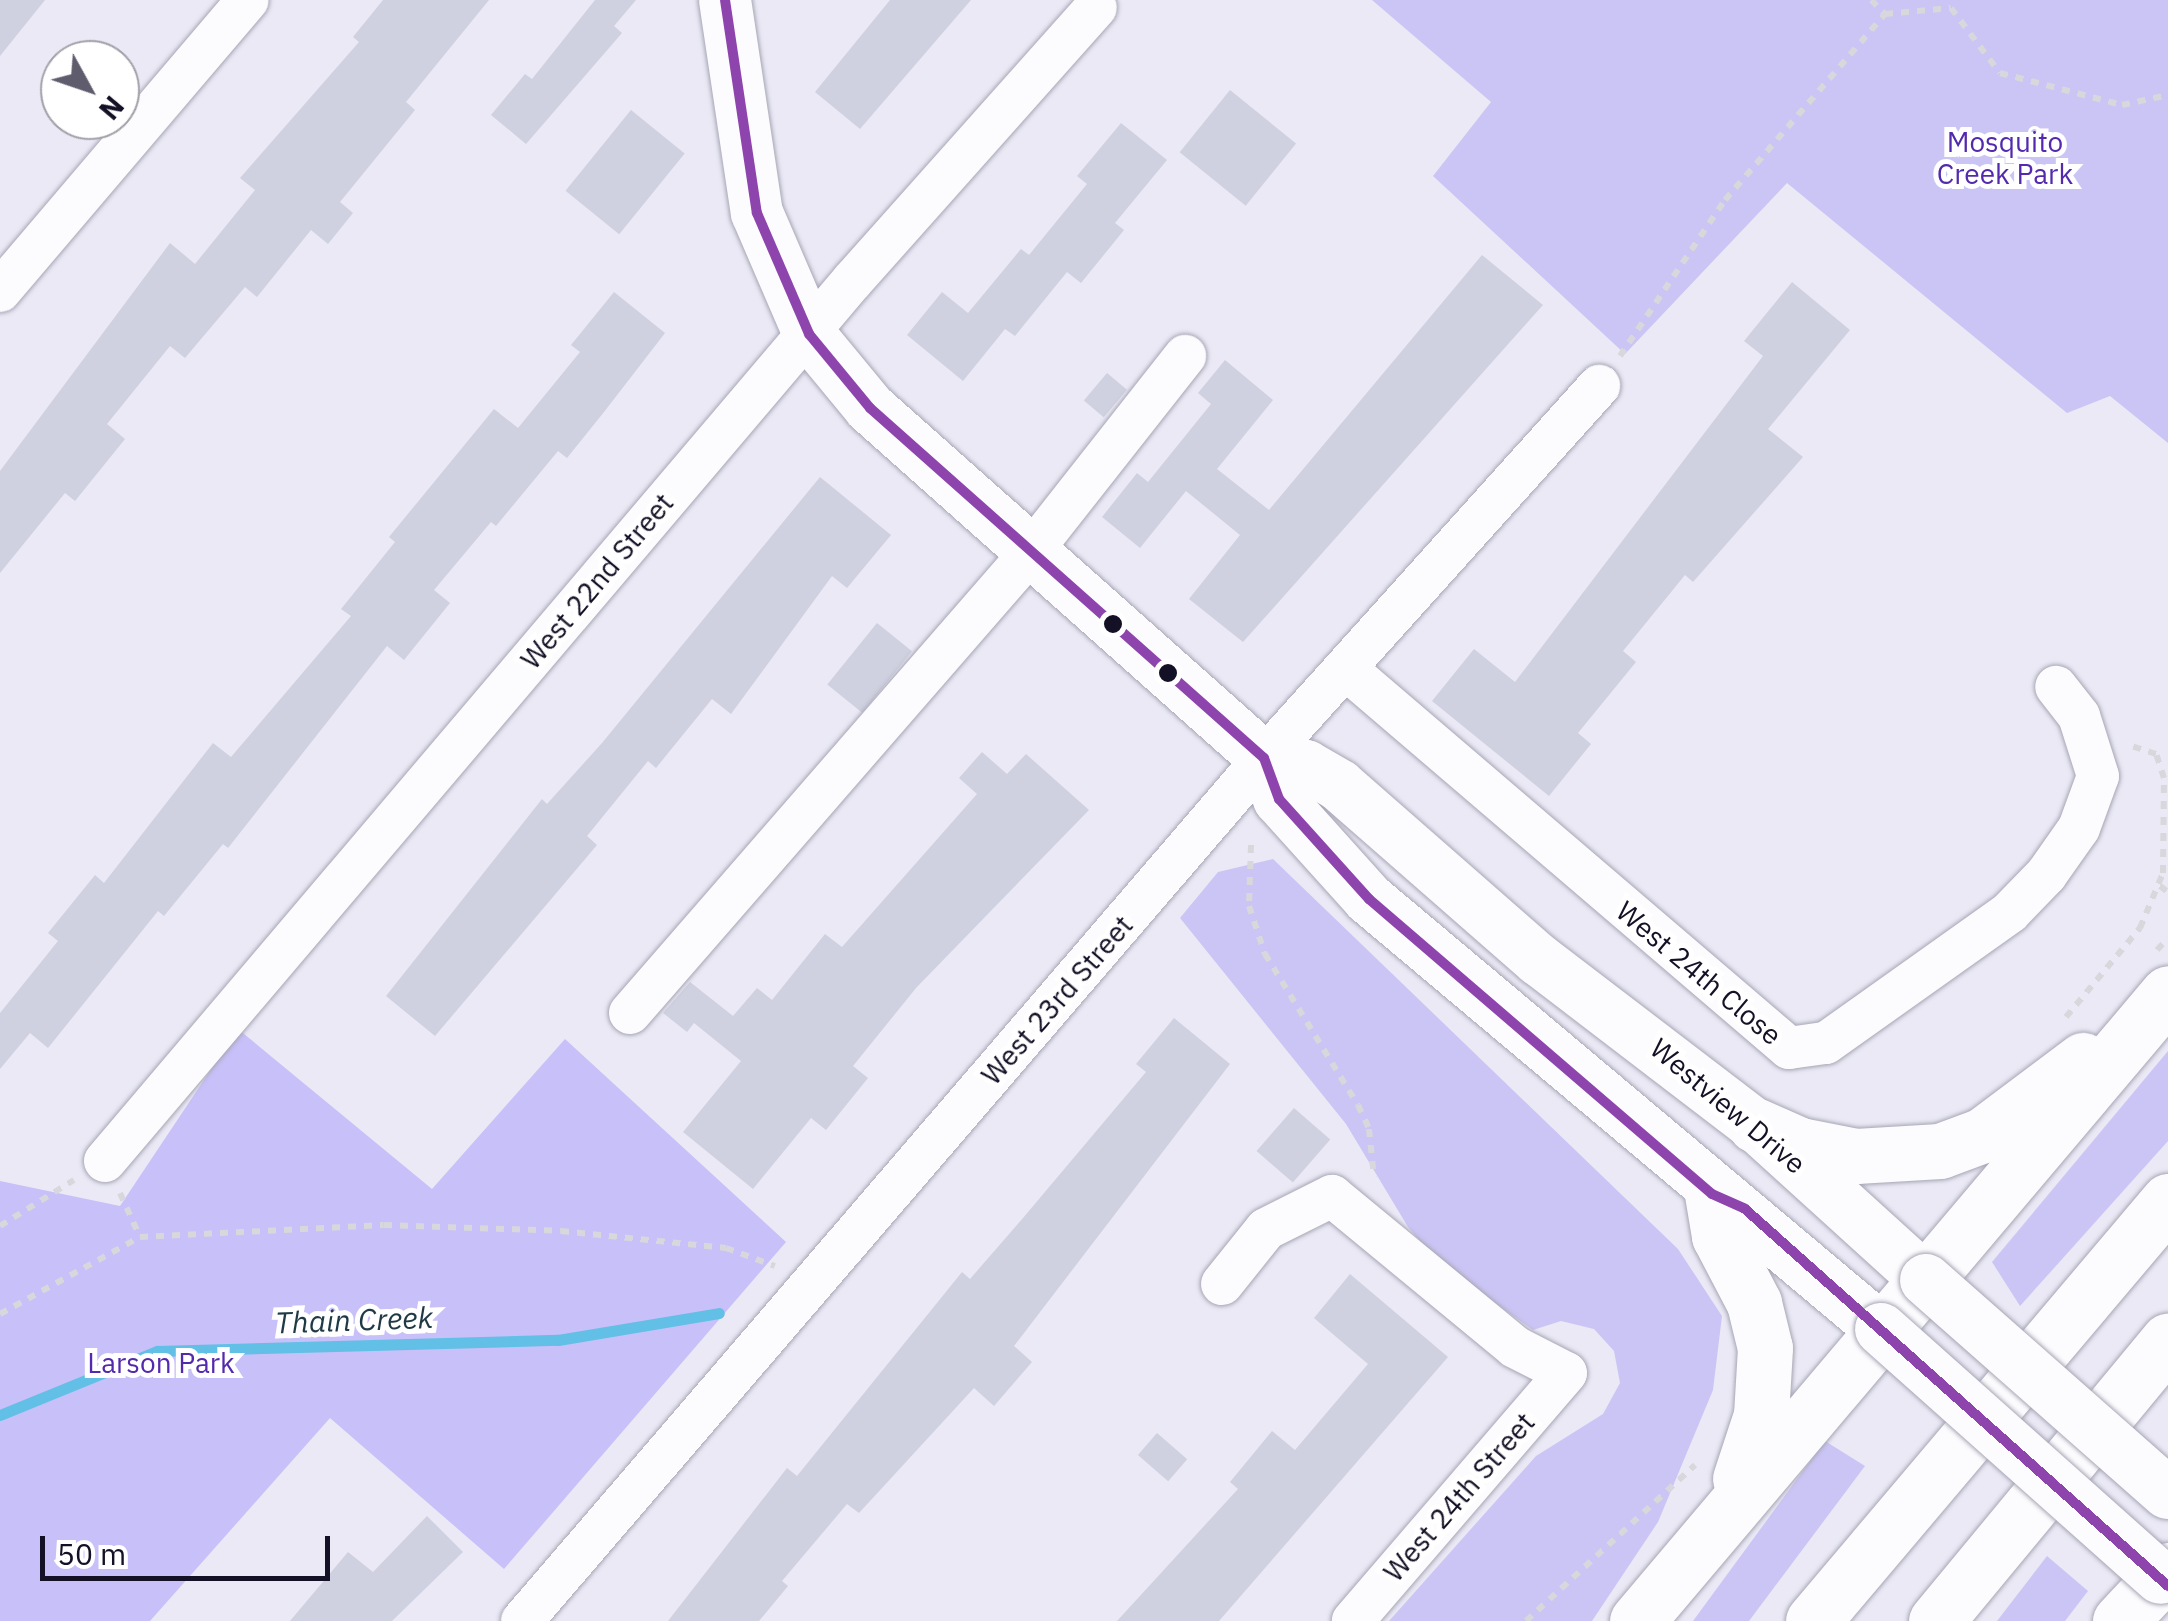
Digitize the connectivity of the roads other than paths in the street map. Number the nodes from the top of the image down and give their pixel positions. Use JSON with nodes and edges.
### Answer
{"nodes":[{"id":1,"x":248,"y":0,"type":"edge"},
{"id":2,"x":725,"y":0,"type":"edge"},
{"id":3,"x":1096,"y":7,"type":"dead end"},
{"id":4,"x":0,"y":291,"type":"edge"},
{"id":5,"x":809,"y":334,"type":"junction"},
{"id":6,"x":1185,"y":356,"type":"dead end"},
{"id":7,"x":1599,"y":386,"type":"road end"},
{"id":8,"x":1030,"y":553,"type":"junction"},
{"id":9,"x":1346,"y":669,"type":"junction"},
{"id":10,"x":2056,"y":688,"type":"dead end"},
{"id":11,"x":1264,"y":758,"type":"junction"},
{"id":12,"x":2166,"y":995,"type":"edge"},
{"id":13,"x":630,"y":1013,"type":"dead end"},
{"id":14,"x":1755,"y":1126,"type":"junction"},
{"id":15,"x":105,"y":1161,"type":"road end"},
{"id":16,"x":1712,"y":1194,"type":"junction"},
{"id":17,"x":2168,"y":1201,"type":"edge"},
{"id":18,"x":1926,"y":1280,"type":"junction"},
{"id":19,"x":1222,"y":1284,"type":"dead end"},
{"id":20,"x":1881,"y":1329,"type":"junction"},
{"id":21,"x":2168,"y":1341,"type":"edge"},
{"id":22,"x":2168,"y":1492,"type":"edge"},
{"id":23,"x":1710,"y":1529,"type":"junction"},
{"id":24,"x":2165,"y":1578,"type":"edge"},
{"id":25,"x":522,"y":1621,"type":"edge"},
{"id":26,"x":1353,"y":1621,"type":"edge"},
{"id":27,"x":1636,"y":1621,"type":"edge"},
{"id":28,"x":1812,"y":1621,"type":"edge"},
{"id":29,"x":1936,"y":1621,"type":"edge"},
{"id":30,"x":2120,"y":1621,"type":"edge"}],
"edges":[{"from":1,"to":4,"type":"street"},
{"from":2,"to":5,"type":"main road","name":"Westview Drive"},
{"from":3,"to":5,"type":"street","name":"West 22nd Street"},
{"from":5,"to":8,"type":"main road","name":"Westview Drive"},
{"from":5,"to":15,"type":"street","name":"West 22nd Street"},
{"from":6,"to":8,"type":"street"},
{"from":7,"to":9,"type":"street","name":"West 23rd Street"},
{"from":8,"to":11,"type":"main road","name":"Westview Drive"},
{"from":8,"to":13,"type":"street"},
{"from":9,"to":10,"type":"street","name":"West 24th Close"},
{"from":9,"to":11,"type":"street","name":"West 23rd Street"},
{"from":11,"to":14,"type":"main road","name":"Westview Drive"},
{"from":11,"to":16,"type":"main road","name":"Westview Drive"},
{"from":11,"to":25,"type":"street","name":"West 23rd Street"},
{"from":12,"to":14,"type":"highway"},
{"from":12,"to":18,"type":"highway"},
{"from":14,"to":18,"type":"main road","name":"Westview Drive"},
{"from":16,"to":20,"type":"main road","name":"Westview Drive"},
{"from":16,"to":23,"type":"highway"},
{"from":17,"to":28,"type":"highway"},
{"from":18,"to":20,"type":"highway"},
{"from":18,"to":22,"type":"main road","name":"Westview Drive","bridge":true},
{"from":19,"to":26,"type":"street","name":"West 24th Street"},
{"from":20,"to":23,"type":"highway"},
{"from":20,"to":24,"type":"main road","name":"Westview Drive","bridge":true},
{"from":21,"to":29,"type":"highway"},
{"from":23,"to":27,"type":"highway"},
{"from":24,"to":30,"type":"highway"}]}
